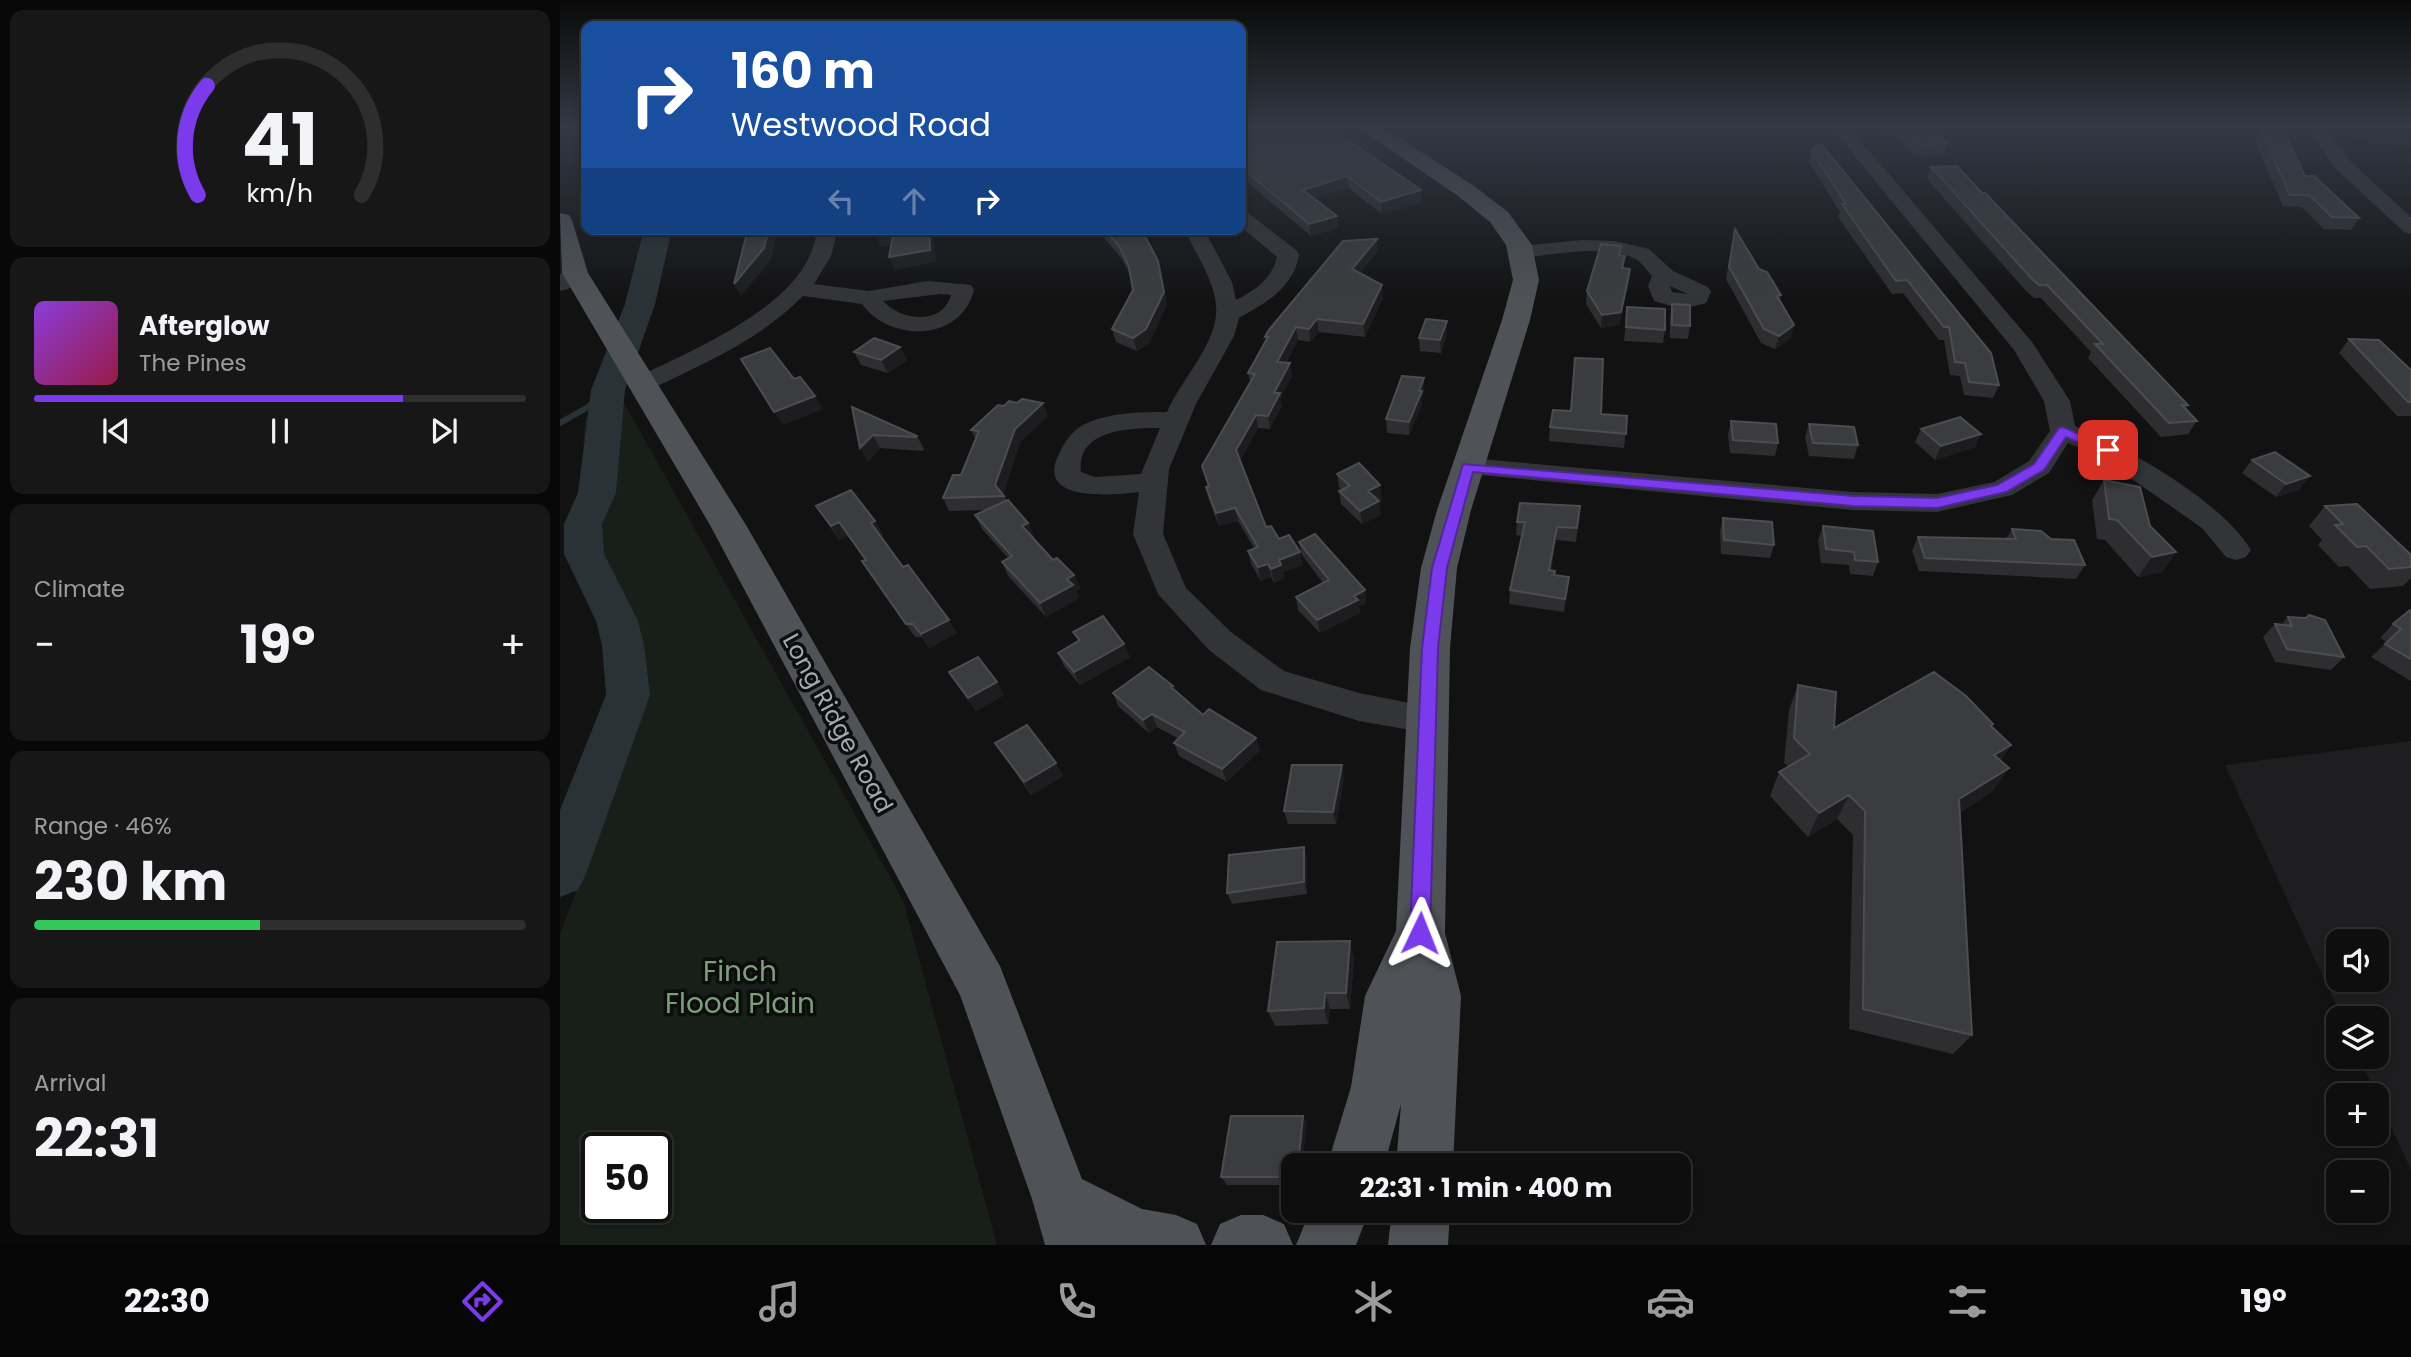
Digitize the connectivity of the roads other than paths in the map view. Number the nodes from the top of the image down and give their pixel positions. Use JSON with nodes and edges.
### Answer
{"nodes":[{"id":1,"x":1455,"y":184,"type":"edge"},
{"id":2,"x":1888,"y":184,"type":"edge"},
{"id":3,"x":2364,"y":184,"type":"edge"},
{"id":4,"x":560,"y":220,"type":"edge"},
{"id":5,"x":1246,"y":221,"type":"edge"},
{"id":6,"x":2411,"y":228,"type":"edge"},
{"id":7,"x":827,"y":235,"type":"edge"},
{"id":8,"x":1198,"y":235,"type":"edge"},
{"id":9,"x":1521,"y":251,"type":"junction"},
{"id":10,"x":1664,"y":276,"type":"dead end"},
{"id":11,"x":568,"y":279,"type":"edge"},
{"id":12,"x":799,"y":289,"type":"junction"},
{"id":13,"x":869,"y":298,"type":"dead end"},
{"id":14,"x":1228,"y":314,"type":"junction"},
{"id":15,"x":639,"y":375,"type":"junction"},
{"id":16,"x":1176,"y":419,"type":"junction"},
{"id":17,"x":2063,"y":431,"type":"junction"},
{"id":18,"x":1468,"y":467,"type":"junction"},
{"id":19,"x":1154,"y":481,"type":"junction"},
{"id":20,"x":2236,"y":550,"type":"dead end"},
{"id":21,"x":1428,"y":719,"type":"junction"},
{"id":22,"x":1420,"y":933,"type":"junction"},
{"id":23,"x":1360,"y":1153,"type":"edge"},
{"id":24,"x":1425,"y":1153,"type":"edge"},
{"id":25,"x":1068,"y":1222,"type":"edge"},
{"id":26,"x":1335,"y":1223,"type":"edge"},
{"id":27,"x":1420,"y":1223,"type":"edge"},
{"id":28,"x":1176,"y":1245,"type":"edge"},
{"id":29,"x":1241,"y":1245,"type":"edge"},
{"id":30,"x":1263,"y":1245,"type":"edge"},
{"id":31,"x":1326,"y":1245,"type":"edge"},
{"id":32,"x":1418,"y":1245,"type":"edge"}],
"edges":[{"from":1,"to":9,"type":"main road"},
{"from":2,"to":17,"type":"street"},
{"from":3,"to":6,"type":"street"},
{"from":4,"to":11,"type":"main road","name":"Long Ridge Road"},
{"from":5,"to":14,"type":"street"},
{"from":7,"to":12,"type":"street"},
{"from":8,"to":14,"type":"street"},
{"from":9,"to":10,"type":"street"},
{"from":9,"to":18,"type":"main road"},
{"from":11,"to":15,"type":"main road","name":"Long Ridge Road"},
{"from":12,"to":13,"type":"street"},
{"from":12,"to":15,"type":"street"},
{"from":14,"to":16,"type":"street"},
{"from":15,"to":25,"type":"main road","name":"Long Ridge Road"},
{"from":16,"to":19,"type":"street"},
{"from":16,"to":19,"type":"street"},
{"from":17,"to":18,"type":"street"},
{"from":17,"to":20,"type":"street"},
{"from":18,"to":21,"type":"main road"},
{"from":19,"to":21,"type":"street"},
{"from":21,"to":22,"type":"main road"},
{"from":22,"to":23,"type":"main road"},
{"from":22,"to":24,"type":"main road"},
{"from":25,"to":28,"type":"main road"},
{"from":26,"to":31,"type":"main road"},
{"from":27,"to":32,"type":"main road"},
{"from":29,"to":30,"type":"main road"}]}
